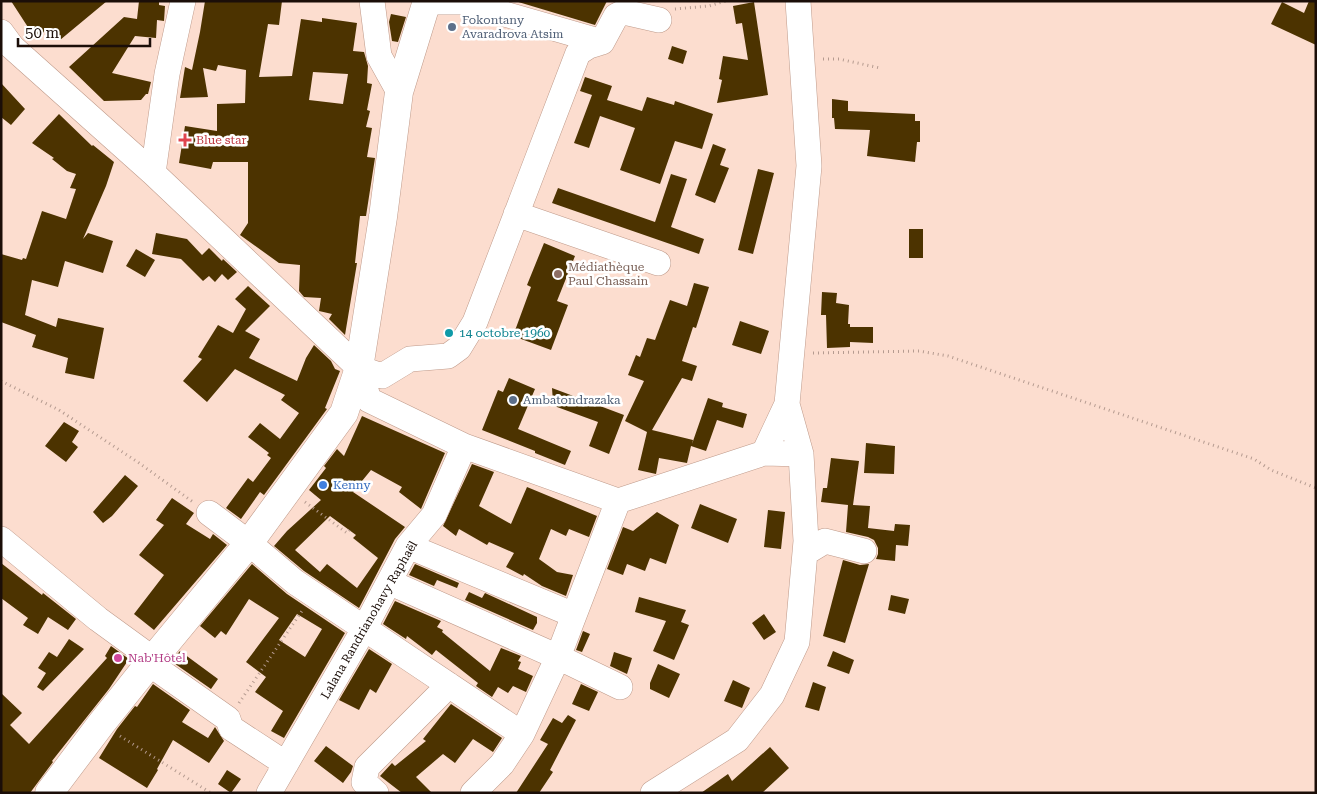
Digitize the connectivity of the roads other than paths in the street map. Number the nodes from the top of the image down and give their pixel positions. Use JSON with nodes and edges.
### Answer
{"nodes":[{"id":1,"x":183,"y":1,"type":"edge"},
{"id":2,"x":372,"y":1,"type":"edge"},
{"id":3,"x":798,"y":1,"type":"edge"},
{"id":4,"x":427,"y":2,"type":"edge"},
{"id":5,"x":659,"y":20,"type":"road end"},
{"id":6,"x":602,"y":42,"type":"junction"},
{"id":7,"x":5,"y":46,"type":"edge"},
{"id":8,"x":399,"y":92,"type":"junction"},
{"id":9,"x":154,"y":173,"type":"junction"},
{"id":10,"x":516,"y":214,"type":"junction"},
{"id":11,"x":658,"y":263,"type":"dead end"},
{"id":12,"x":359,"y":368,"type":"junction"},
{"id":13,"x":787,"y":404,"type":"junction"},
{"id":14,"x":464,"y":446,"type":"junction"},
{"id":15,"x":764,"y":453,"type":"junction"},
{"id":16,"x":801,"y":454,"type":"junction"},
{"id":17,"x":618,"y":501,"type":"junction"},
{"id":18,"x":209,"y":514,"type":"road end"},
{"id":19,"x":1,"y":539,"type":"edge"},
{"id":20,"x":250,"y":543,"type":"junction"},
{"id":21,"x":408,"y":546,"type":"junction"},
{"id":22,"x":864,"y":551,"type":"dead end"},
{"id":23,"x":805,"y":553,"type":"junction"},
{"id":24,"x":389,"y":582,"type":"junction"},
{"id":25,"x":574,"y":614,"type":"junction"},
{"id":26,"x":364,"y":629,"type":"junction"},
{"id":27,"x":558,"y":658,"type":"junction"},
{"id":28,"x":153,"y":659,"type":"junction"},
{"id":29,"x":450,"y":685,"type":"junction"},
{"id":30,"x":620,"y":687,"type":"dead end"},
{"id":31,"x":522,"y":734,"type":"junction"},
{"id":32,"x":286,"y":764,"type":"junction"},
{"id":33,"x":50,"y":793,"type":"edge"},
{"id":34,"x":269,"y":793,"type":"edge"},
{"id":35,"x":376,"y":793,"type":"edge"},
{"id":36,"x":473,"y":793,"type":"edge"},
{"id":37,"x":653,"y":793,"type":"edge"}],
"edges":[{"from":1,"to":9,"type":"street"},
{"from":2,"to":8,"type":"street"},
{"from":3,"to":13,"type":"street"},
{"from":4,"to":6,"type":"street"},
{"from":4,"to":8,"type":"main road"},
{"from":5,"to":6,"type":"street"},
{"from":6,"to":10,"type":"street"},
{"from":7,"to":9,"type":"street"},
{"from":8,"to":12,"type":"main road"},
{"from":9,"to":12,"type":"street"},
{"from":10,"to":11,"type":"street"},
{"from":10,"to":12,"type":"street"},
{"from":12,"to":14,"type":"street"},
{"from":12,"to":20,"type":"main road"},
{"from":13,"to":15,"type":"street"},
{"from":13,"to":16,"type":"street"},
{"from":14,"to":17,"type":"street"},
{"from":14,"to":21,"type":"street","name":"Lalana Randrianohavy Raphaël"},
{"from":15,"to":16,"type":"street"},
{"from":15,"to":17,"type":"street"},
{"from":16,"to":23,"type":"street"},
{"from":17,"to":25,"type":"street"},
{"from":18,"to":20,"type":"street"},
{"from":19,"to":28,"type":"street"},
{"from":20,"to":26,"type":"street"},
{"from":20,"to":28,"type":"main road"},
{"from":21,"to":24,"type":"street","name":"Lalana Randrianohavy Raphaël"},
{"from":21,"to":25,"type":"street"},
{"from":22,"to":23,"type":"street"},
{"from":23,"to":37,"type":"street"},
{"from":24,"to":26,"type":"street","name":"Lalana Randrianohavy Raphaël"},
{"from":24,"to":27,"type":"street"},
{"from":25,"to":27,"type":"street"},
{"from":26,"to":29,"type":"street"},
{"from":26,"to":32,"type":"street","name":"Lalana Randrianohavy Raphaël"},
{"from":27,"to":30,"type":"street"},
{"from":27,"to":31,"type":"street"},
{"from":28,"to":32,"type":"street"},
{"from":28,"to":33,"type":"main road"},
{"from":29,"to":31,"type":"street"},
{"from":29,"to":35,"type":"street"},
{"from":31,"to":36,"type":"street"},
{"from":32,"to":34,"type":"street","name":"Lalana Randrianohavy Raphaël"}]}
